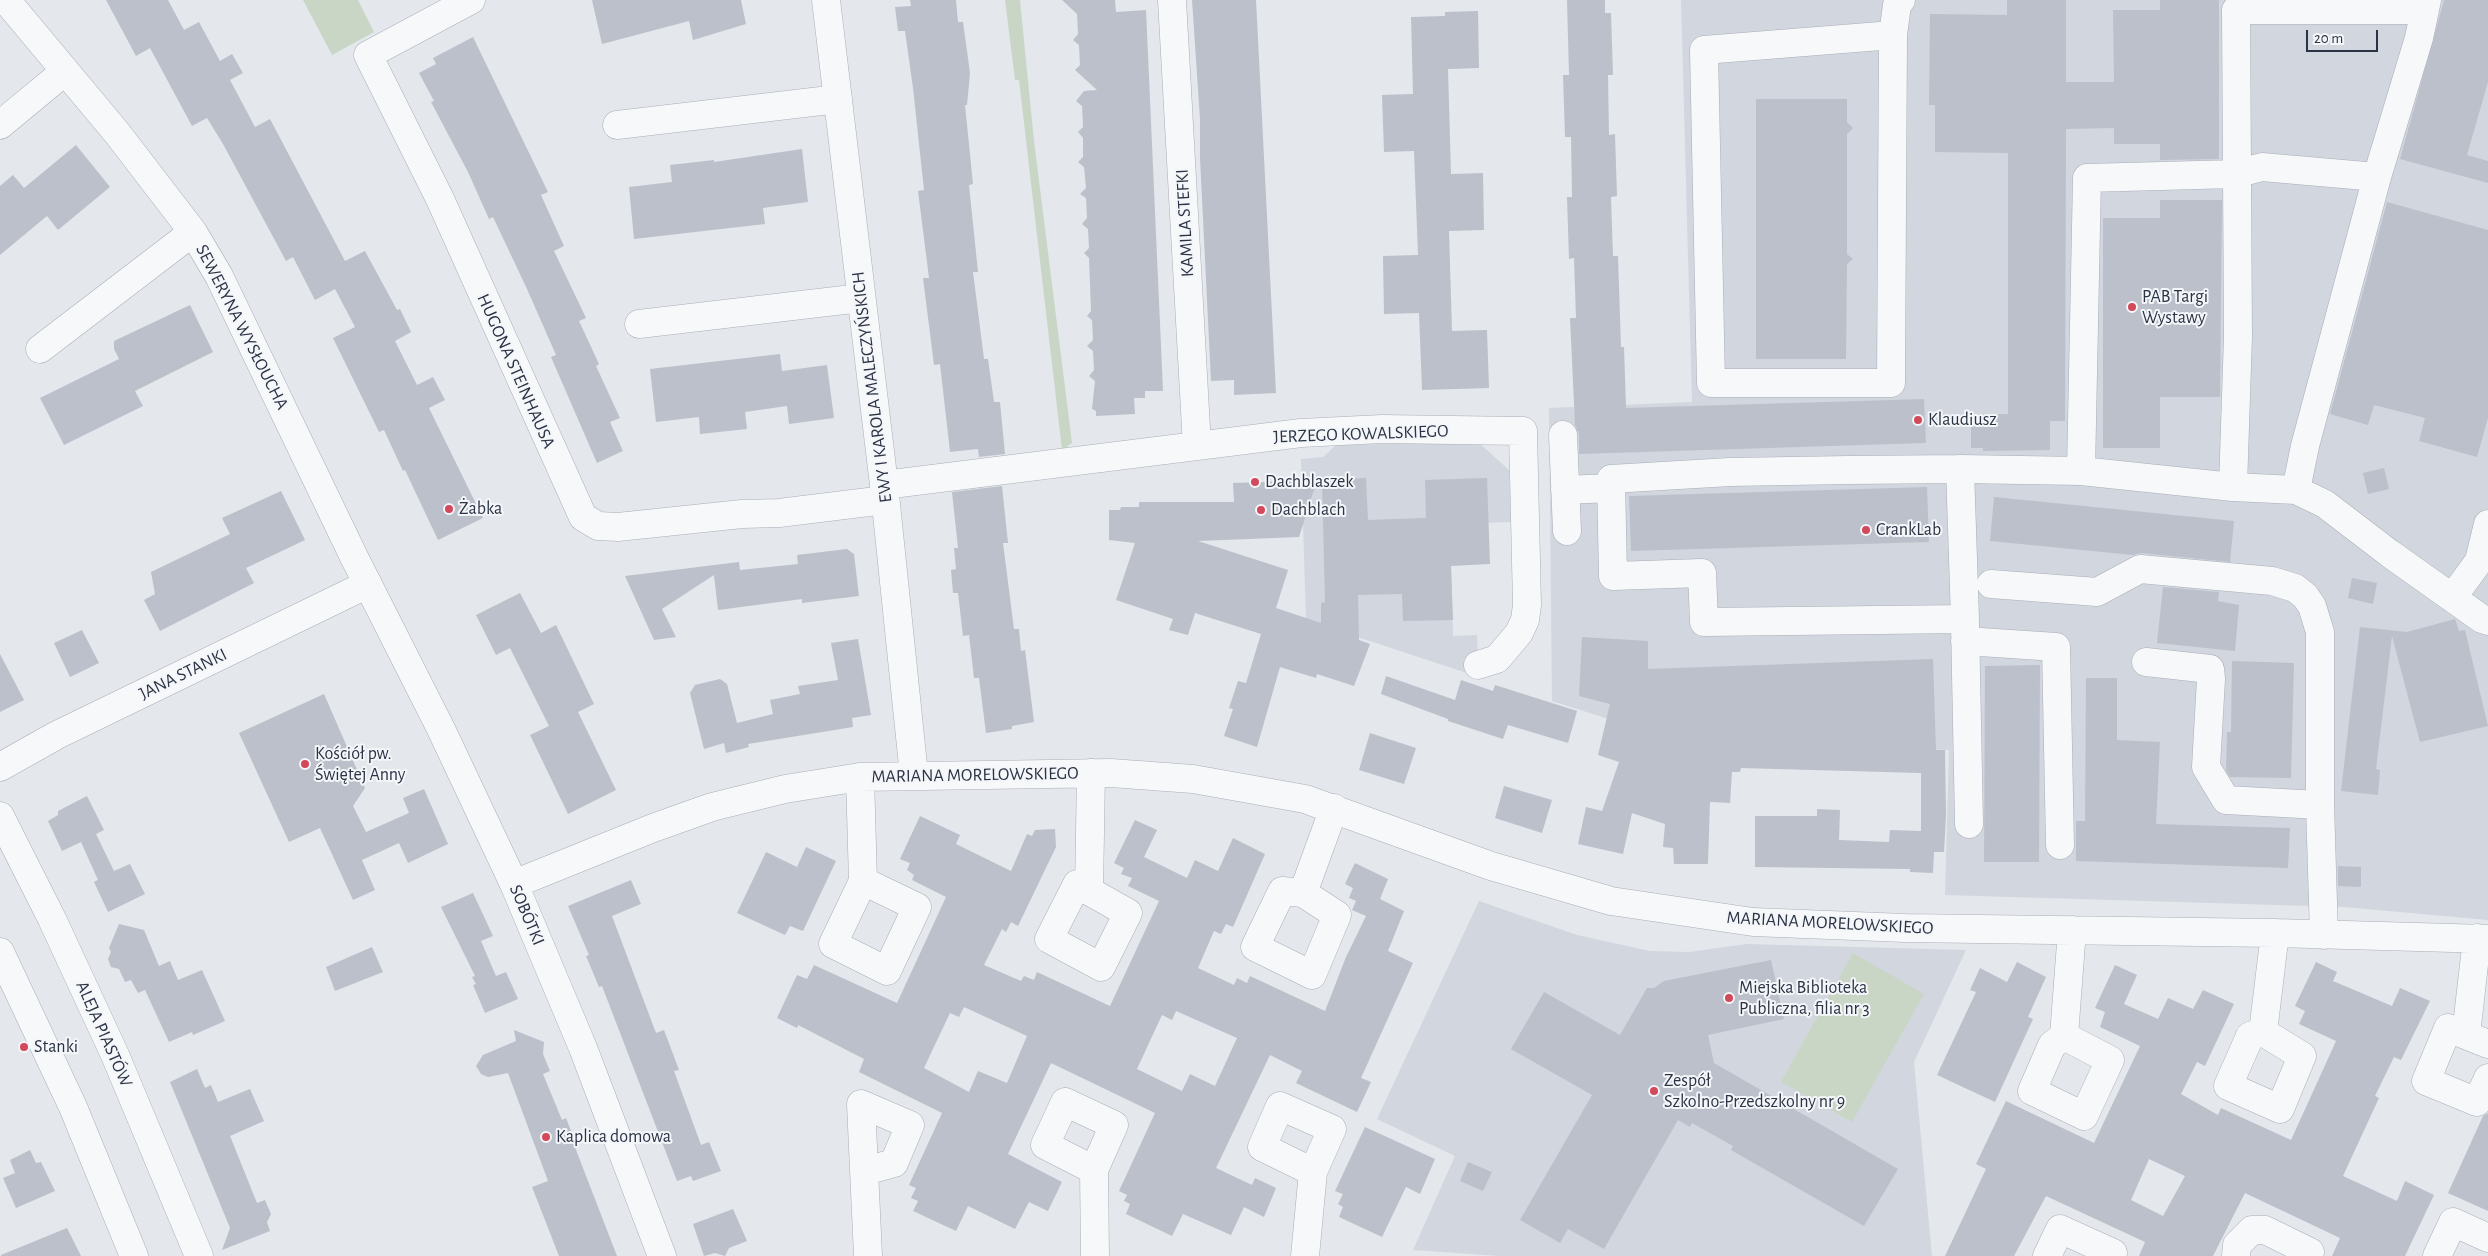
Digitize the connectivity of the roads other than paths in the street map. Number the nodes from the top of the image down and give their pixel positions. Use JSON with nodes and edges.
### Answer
{"nodes":[{"id":1,"x":6,"y":0,"type":"edge"},
{"id":2,"x":472,"y":0,"type":"edge"},
{"id":3,"x":826,"y":0,"type":"edge"},
{"id":4,"x":1172,"y":0,"type":"edge"},
{"id":5,"x":1901,"y":0,"type":"edge"},
{"id":6,"x":2426,"y":5,"type":"edge"},
{"id":7,"x":1893,"y":35,"type":"junction"},
{"id":8,"x":64,"y":72,"type":"junction"},
{"id":9,"x":838,"y":99,"type":"junction"},
{"id":10,"x":0,"y":125,"type":"edge"},
{"id":11,"x":617,"y":125,"type":"dead end"},
{"id":12,"x":2235,"y":174,"type":"junction"},
{"id":13,"x":2377,"y":178,"type":"junction"},
{"id":14,"x":192,"y":232,"type":"junction"},
{"id":15,"x":861,"y":298,"type":"junction"},
{"id":16,"x":639,"y":324,"type":"dead end"},
{"id":17,"x":40,"y":349,"type":"dead end"},
{"id":18,"x":1563,"y":434,"type":"dead end"},
{"id":19,"x":1197,"y":446,"type":"junction"},
{"id":20,"x":1960,"y":469,"type":"junction"},
{"id":21,"x":2081,"y":471,"type":"junction"},
{"id":22,"x":2234,"y":487,"type":"junction"},
{"id":23,"x":1611,"y":488,"type":"junction"},
{"id":24,"x":1565,"y":490,"type":"junction"},
{"id":25,"x":2296,"y":490,"type":"junction"},
{"id":26,"x":884,"y":492,"type":"junction"},
{"id":27,"x":2488,"y":524,"type":"edge"},
{"id":28,"x":1567,"y":531,"type":"dead end"},
{"id":29,"x":368,"y":584,"type":"junction"},
{"id":30,"x":1991,"y":584,"type":"dead end"},
{"id":31,"x":2452,"y":598,"type":"junction"},
{"id":32,"x":2488,"y":622,"type":"edge"},
{"id":33,"x":1965,"y":630,"type":"junction"},
{"id":34,"x":2146,"y":662,"type":"dead end"},
{"id":35,"x":1478,"y":665,"type":"dead end"},
{"id":36,"x":0,"y":767,"type":"edge"},
{"id":37,"x":1091,"y":773,"type":"junction"},
{"id":38,"x":914,"y":775,"type":"junction"},
{"id":39,"x":860,"y":777,"type":"junction"},
{"id":40,"x":2320,"y":805,"type":"junction"},
{"id":41,"x":1334,"y":808,"type":"junction"},
{"id":42,"x":0,"y":816,"type":"edge"},
{"id":43,"x":1969,"y":824,"type":"dead end"},
{"id":44,"x":2060,"y":845,"type":"dead end"},
{"id":45,"x":863,"y":881,"type":"dead end"},
{"id":46,"x":514,"y":884,"type":"junction"},
{"id":47,"x":1089,"y":891,"type":"dead end"},
{"id":48,"x":1303,"y":893,"type":"dead end"},
{"id":49,"x":2072,"y":930,"type":"junction"},
{"id":50,"x":2275,"y":933,"type":"junction"},
{"id":51,"x":2324,"y":935,"type":"junction"},
{"id":52,"x":2482,"y":939,"type":"edge"},
{"id":53,"x":0,"y":952,"type":"edge"},
{"id":54,"x":2263,"y":1032,"type":"dead end"},
{"id":55,"x":2064,"y":1036,"type":"dead end"},
{"id":56,"x":2477,"y":1040,"type":"edge"},
{"id":57,"x":2488,"y":1078,"type":"edge"},
{"id":58,"x":1094,"y":1170,"type":"dead end"},
{"id":59,"x":865,"y":1171,"type":"dead end"},
{"id":60,"x":1313,"y":1172,"type":"dead end"},
{"id":61,"x":2488,"y":1238,"type":"edge"},
{"id":62,"x":134,"y":1256,"type":"edge"},
{"id":63,"x":199,"y":1256,"type":"edge"},
{"id":64,"x":662,"y":1256,"type":"edge"},
{"id":65,"x":868,"y":1256,"type":"edge"},
{"id":66,"x":1095,"y":1256,"type":"edge"},
{"id":67,"x":1305,"y":1256,"type":"edge"},
{"id":68,"x":2047,"y":1256,"type":"edge"},
{"id":69,"x":2112,"y":1256,"type":"edge"},
{"id":70,"x":2236,"y":1256,"type":"edge"},
{"id":71,"x":2308,"y":1256,"type":"edge"},
{"id":72,"x":2437,"y":1256,"type":"edge"}],
"edges":[{"from":1,"to":8,"type":"street","name":"SEWERYNA WYSŁOUCHA"},
{"from":2,"to":26,"type":"street","name":"HUGONA STEINHAUSA"},
{"from":3,"to":9,"type":"street","name":"EWY I KAROLA MALECZYŃSKICH"},
{"from":4,"to":19,"type":"street","name":"KAMILA STEFKI"},
{"from":5,"to":7,"type":"street"},
{"from":6,"to":12,"type":"street"},
{"from":6,"to":13,"type":"street"},
{"from":7,"to":7,"type":"street"},
{"from":8,"to":10,"type":"street"},
{"from":8,"to":14,"type":"street","name":"SEWERYNA WYSŁOUCHA"},
{"from":9,"to":11,"type":"street"},
{"from":9,"to":15,"type":"street","name":"EWY I KAROLA MALECZYŃSKICH"},
{"from":12,"to":13,"type":"street"},
{"from":12,"to":21,"type":"street"},
{"from":12,"to":22,"type":"street"},
{"from":13,"to":25,"type":"street"},
{"from":14,"to":17,"type":"street"},
{"from":14,"to":29,"type":"street","name":"SEWERYNA WYSŁOUCHA"},
{"from":15,"to":16,"type":"street"},
{"from":15,"to":26,"type":"street","name":"EWY I KAROLA MALECZYŃSKICH"},
{"from":18,"to":24,"type":"street"},
{"from":19,"to":26,"type":"street","name":"JERZEGO KOWALSKIEGO"},
{"from":19,"to":35,"type":"street","name":"JERZEGO KOWALSKIEGO"},
{"from":20,"to":21,"type":"street"},
{"from":20,"to":23,"type":"street"},
{"from":20,"to":33,"type":"street"},
{"from":21,"to":22,"type":"street"},
{"from":22,"to":25,"type":"street"},
{"from":23,"to":24,"type":"street"},
{"from":23,"to":33,"type":"street"},
{"from":24,"to":28,"type":"street"},
{"from":25,"to":31,"type":"street"},
{"from":26,"to":38,"type":"street","name":"EWY I KAROLA MALECZYŃSKICH"},
{"from":27,"to":31,"type":"street"},
{"from":29,"to":36,"type":"street","name":"JANA STANKI"},
{"from":29,"to":46,"type":"street","name":"SOBÓTKI"},
{"from":30,"to":40,"type":"street"},
{"from":31,"to":32,"type":"street"},
{"from":33,"to":43,"type":"street"},
{"from":33,"to":44,"type":"street"},
{"from":34,"to":40,"type":"street"},
{"from":37,"to":38,"type":"street","name":"MARIANA MORELOWSKIEGO"},
{"from":37,"to":41,"type":"street","name":"MARIANA MORELOWSKIEGO"},
{"from":37,"to":47,"type":"street","name":"MARIANA MORELOWSKIEGO"},
{"from":38,"to":39,"type":"street","name":"MARIANA MORELOWSKIEGO"},
{"from":39,"to":45,"type":"street","name":"MARIANA MORELOWSKIEGO"},
{"from":39,"to":46,"type":"street","name":"MARIANA MORELOWSKIEGO"},
{"from":40,"to":51,"type":"street"},
{"from":41,"to":48,"type":"street"},
{"from":41,"to":49,"type":"street","name":"MARIANA MORELOWSKIEGO"},
{"from":42,"to":63,"type":"street","name":"ALEJA PIASTÓW"},
{"from":46,"to":64,"type":"street","name":"SOBÓTKI"},
{"from":49,"to":50,"type":"street","name":"MARIANA MORELOWSKIEGO"},
{"from":49,"to":55,"type":"street"},
{"from":50,"to":51,"type":"street","name":"MARIANA MORELOWSKIEGO"},
{"from":50,"to":54,"type":"street"},
{"from":51,"to":52,"type":"street","name":"MARIANA MORELOWSKIEGO"},
{"from":52,"to":56,"type":"street","name":"MARIANA MORELOWSKIEGO"},
{"from":53,"to":62,"type":"street"},
{"from":56,"to":57,"type":"street","name":"MARIANA MORELOWSKIEGO"},
{"from":58,"to":66,"type":"street"},
{"from":59,"to":65,"type":"street"},
{"from":60,"to":67,"type":"street"},
{"from":61,"to":72,"type":"street"},
{"from":68,"to":69,"type":"street"},
{"from":70,"to":71,"type":"street"}]}
